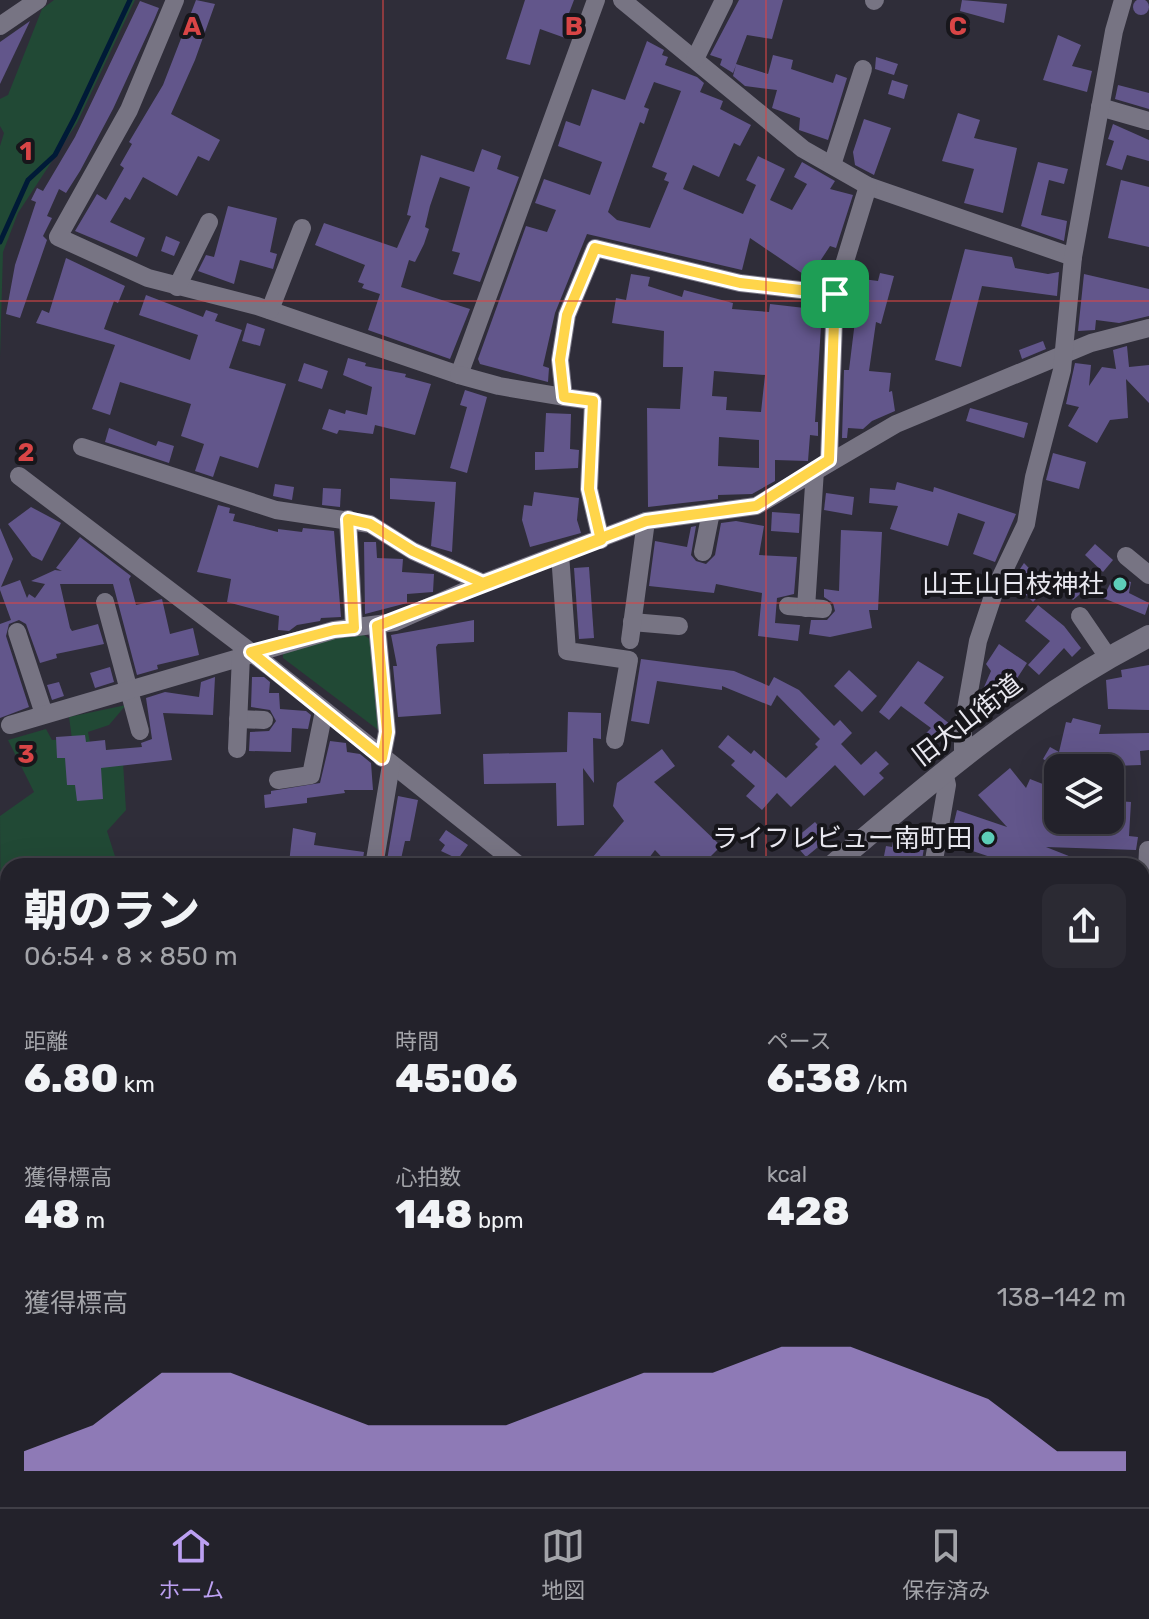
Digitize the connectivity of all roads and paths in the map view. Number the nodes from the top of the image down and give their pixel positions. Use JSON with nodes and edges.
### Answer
{"nodes":[{"id":1,"x":38,"y":0,"type":"edge"},
{"id":2,"x":175,"y":0,"type":"edge"},
{"id":3,"x":596,"y":0,"type":"edge"},
{"id":4,"x":622,"y":0,"type":"edge"},
{"id":5,"x":724,"y":0,"type":"edge"},
{"id":6,"x":1123,"y":0,"type":"edge"},
{"id":7,"x":0,"y":26,"type":"edge"},
{"id":8,"x":695,"y":59,"type":"junction"},
{"id":9,"x":863,"y":69,"type":"dead end"},
{"id":10,"x":1100,"y":107,"type":"junction"},
{"id":11,"x":1149,"y":121,"type":"edge"},
{"id":12,"x":832,"y":165,"type":"junction"},
{"id":13,"x":868,"y":186,"type":"junction"},
{"id":14,"x":209,"y":222,"type":"dead end"},
{"id":15,"x":302,"y":228,"type":"dead end"},
{"id":16,"x":1073,"y":257,"type":"junction"},
{"id":17,"x":177,"y":287,"type":"junction"},
{"id":18,"x":835,"y":294,"type":"junction"},
{"id":19,"x":270,"y":310,"type":"junction"},
{"id":20,"x":1149,"y":328,"type":"edge"},
{"id":21,"x":1064,"y":355,"type":"junction"},
{"id":22,"x":459,"y":375,"type":"junction"},
{"id":23,"x":564,"y":397,"type":"junction"},
{"id":24,"x":82,"y":447,"type":"dead end"},
{"id":25,"x":822,"y":465,"type":"junction"},
{"id":26,"x":19,"y":476,"type":"dead end"},
{"id":27,"x":711,"y":512,"type":"junction"},
{"id":28,"x":348,"y":519,"type":"junction"},
{"id":29,"x":646,"y":521,"type":"junction"},
{"id":30,"x":601,"y":540,"type":"junction"},
{"id":31,"x":703,"y":552,"type":"dead end"},
{"id":32,"x":560,"y":554,"type":"junction"},
{"id":33,"x":1126,"y":556,"type":"dead end"},
{"id":34,"x":1149,"y":575,"type":"edge"},
{"id":35,"x":483,"y":583,"type":"junction"},
{"id":36,"x":105,"y":602,"type":"dead end"},
{"id":37,"x":806,"y":608,"type":"dead end"},
{"id":38,"x":1080,"y":616,"type":"dead end"},
{"id":39,"x":377,"y":626,"type":"junction"},
{"id":40,"x":679,"y":626,"type":"dead end"},
{"id":41,"x":354,"y":628,"type":"junction"},
{"id":42,"x":17,"y":632,"type":"dead end"},
{"id":43,"x":1149,"y":636,"type":"edge"},
{"id":44,"x":246,"y":654,"type":"junction"},
{"id":45,"x":1108,"y":657,"type":"junction"},
{"id":46,"x":131,"y":688,"type":"junction"},
{"id":47,"x":324,"y":711,"type":"junction"},
{"id":48,"x":44,"y":714,"type":"junction"},
{"id":49,"x":238,"y":719,"type":"junction"},
{"id":50,"x":264,"y":720,"type":"dead end"},
{"id":51,"x":10,"y":725,"type":"dead end"},
{"id":52,"x":140,"y":731,"type":"dead end"},
{"id":53,"x":615,"y":740,"type":"dead end"},
{"id":54,"x":237,"y":749,"type":"dead end"},
{"id":55,"x":963,"y":757,"type":"junction"},
{"id":56,"x":387,"y":761,"type":"junction"},
{"id":57,"x":944,"y":772,"type":"junction"},
{"id":58,"x":278,"y":780,"type":"dead end"},
{"id":59,"x":375,"y":858,"type":"edge"},
{"id":60,"x":510,"y":858,"type":"edge"},
{"id":61,"x":842,"y":858,"type":"edge"},
{"id":62,"x":934,"y":858,"type":"edge"}],
"edges":[{"from":1,"to":7,"type":"street"},
{"from":2,"to":17,"type":"street"},
{"from":3,"to":22,"type":"street"},
{"from":4,"to":8,"type":"street"},
{"from":5,"to":8,"type":"street"},
{"from":6,"to":10,"type":"street"},
{"from":8,"to":12,"type":"street"},
{"from":9,"to":12,"type":"street"},
{"from":10,"to":11,"type":"street"},
{"from":10,"to":16,"type":"street"},
{"from":12,"to":13,"type":"street"},
{"from":13,"to":16,"type":"street"},
{"from":13,"to":18,"type":"street"},
{"from":14,"to":17,"type":"street"},
{"from":15,"to":19,"type":"street"},
{"from":16,"to":21,"type":"street"},
{"from":17,"to":19,"type":"street"},
{"from":18,"to":23,"type":"street"},
{"from":18,"to":25,"type":"street"},
{"from":19,"to":22,"type":"street"},
{"from":20,"to":21,"type":"street"},
{"from":21,"to":25,"type":"street"},
{"from":21,"to":55,"type":"street"},
{"from":22,"to":23,"type":"street"},
{"from":23,"to":30,"type":"street"},
{"from":24,"to":28,"type":"street"},
{"from":25,"to":27,"type":"street"},
{"from":25,"to":37,"type":"street"},
{"from":26,"to":44,"type":"street"},
{"from":27,"to":29,"type":"street"},
{"from":27,"to":31,"type":"street"},
{"from":28,"to":35,"type":"street"},
{"from":28,"to":41,"type":"street"},
{"from":29,"to":30,"type":"street"},
{"from":29,"to":40,"type":"street"},
{"from":30,"to":32,"type":"street"},
{"from":32,"to":35,"type":"street"},
{"from":32,"to":53,"type":"street"},
{"from":33,"to":34,"type":"street"},
{"from":35,"to":39,"type":"street"},
{"from":36,"to":46,"type":"street"},
{"from":38,"to":45,"type":"street"},
{"from":39,"to":41,"type":"street"},
{"from":39,"to":56,"type":"street"},
{"from":41,"to":44,"type":"street"},
{"from":42,"to":48,"type":"street"},
{"from":43,"to":45,"type":"street","name":"旧大山街道"},
{"from":44,"to":46,"type":"street"},
{"from":44,"to":47,"type":"street"},
{"from":44,"to":49,"type":"street"},
{"from":45,"to":55,"type":"street","name":"旧大山街道"},
{"from":46,"to":48,"type":"street"},
{"from":46,"to":52,"type":"street"},
{"from":47,"to":56,"type":"street"},
{"from":47,"to":58,"type":"street"},
{"from":48,"to":51,"type":"street"},
{"from":49,"to":50,"type":"street"},
{"from":49,"to":54,"type":"street"},
{"from":55,"to":57,"type":"street","name":"旧大山街道"},
{"from":56,"to":59,"type":"street"},
{"from":56,"to":60,"type":"street"},
{"from":57,"to":61,"type":"street","name":"旧大山街道"},
{"from":57,"to":62,"type":"street"}]}
